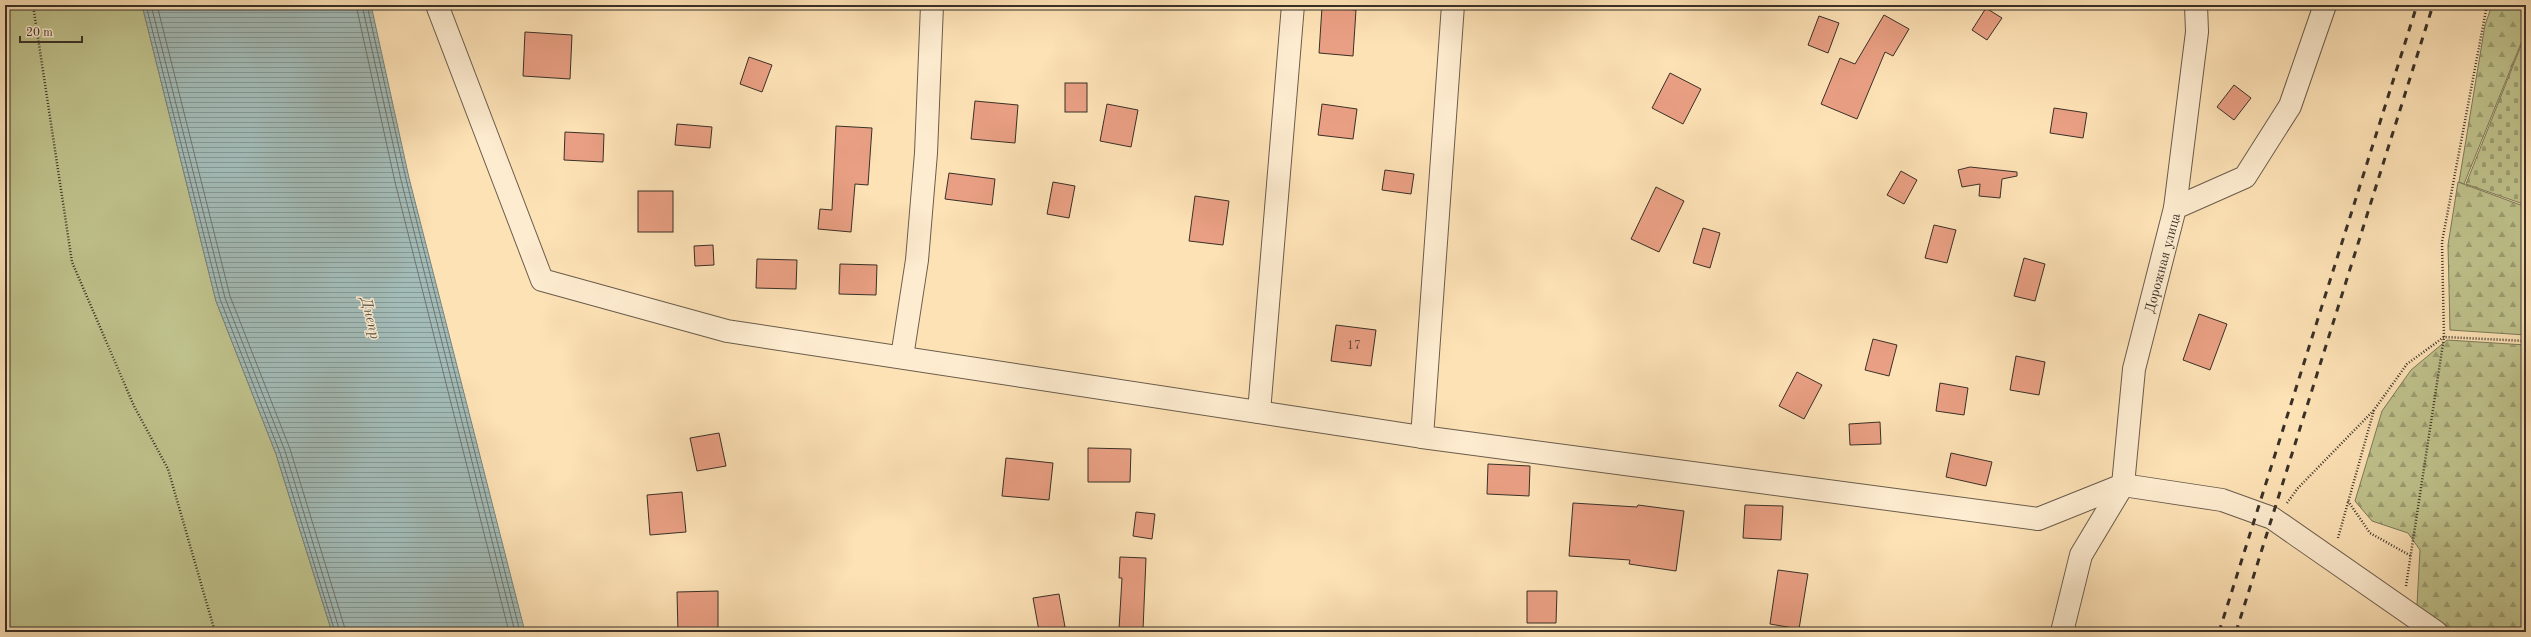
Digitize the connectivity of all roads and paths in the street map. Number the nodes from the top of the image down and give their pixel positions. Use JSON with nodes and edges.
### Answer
{"nodes":[{"id":1,"x":33,"y":5,"type":"edge"},
{"id":2,"x":436,"y":5,"type":"edge"},
{"id":3,"x":932,"y":5,"type":"edge"},
{"id":4,"x":1293,"y":5,"type":"edge"},
{"id":5,"x":1453,"y":5,"type":"edge"},
{"id":6,"x":2196,"y":5,"type":"edge"},
{"id":7,"x":2325,"y":5,"type":"edge"},
{"id":8,"x":2487,"y":5,"type":"edge"},
{"id":9,"x":2175,"y":208,"type":"junction"},
{"id":10,"x":2444,"y":337,"type":"junction"},
{"id":11,"x":2526,"y":340,"type":"edge"},
{"id":12,"x":902,"y":357,"type":"junction"},
{"id":13,"x":2374,"y":410,"type":"junction"},
{"id":14,"x":1259,"y":412,"type":"junction"},
{"id":15,"x":1422,"y":437,"type":"junction"},
{"id":16,"x":2123,"y":485,"type":"junction"},
{"id":17,"x":2347,"y":500,"type":"junction"},
{"id":18,"x":2275,"y":521,"type":"junction"},
{"id":19,"x":2411,"y":556,"type":"junction"},
{"id":20,"x":2332,"y":560,"type":"junction"},
{"id":21,"x":2403,"y":608,"type":"junction"},
{"id":22,"x":215,"y":632,"type":"edge"},
{"id":23,"x":2062,"y":632,"type":"edge"},
{"id":24,"x":2436,"y":632,"type":"edge"}],
"edges":[{"from":1,"to":22,"type":"path"},
{"from":2,"to":12,"type":"street"},
{"from":3,"to":12,"type":"street"},
{"from":4,"to":14,"type":"street"},
{"from":5,"to":15,"type":"street"},
{"from":6,"to":9,"type":"street"},
{"from":7,"to":9,"type":"street","name":"Дорожная улица"},
{"from":8,"to":10,"type":"path"},
{"from":9,"to":16,"type":"street","name":"Дорожная улица"},
{"from":10,"to":11,"type":"path"},
{"from":10,"to":13,"type":"path"},
{"from":10,"to":19,"type":"path"},
{"from":12,"to":14,"type":"street"},
{"from":13,"to":17,"type":"path"},
{"from":13,"to":18,"type":"path"},
{"from":14,"to":15,"type":"street"},
{"from":15,"to":16,"type":"street"},
{"from":16,"to":18,"type":"street"},
{"from":16,"to":23,"type":"street"},
{"from":17,"to":19,"type":"path"},
{"from":17,"to":20,"type":"path"},
{"from":18,"to":20,"type":"street"},
{"from":19,"to":21,"type":"path"},
{"from":20,"to":21,"type":"street"},
{"from":21,"to":24,"type":"street"}]}
